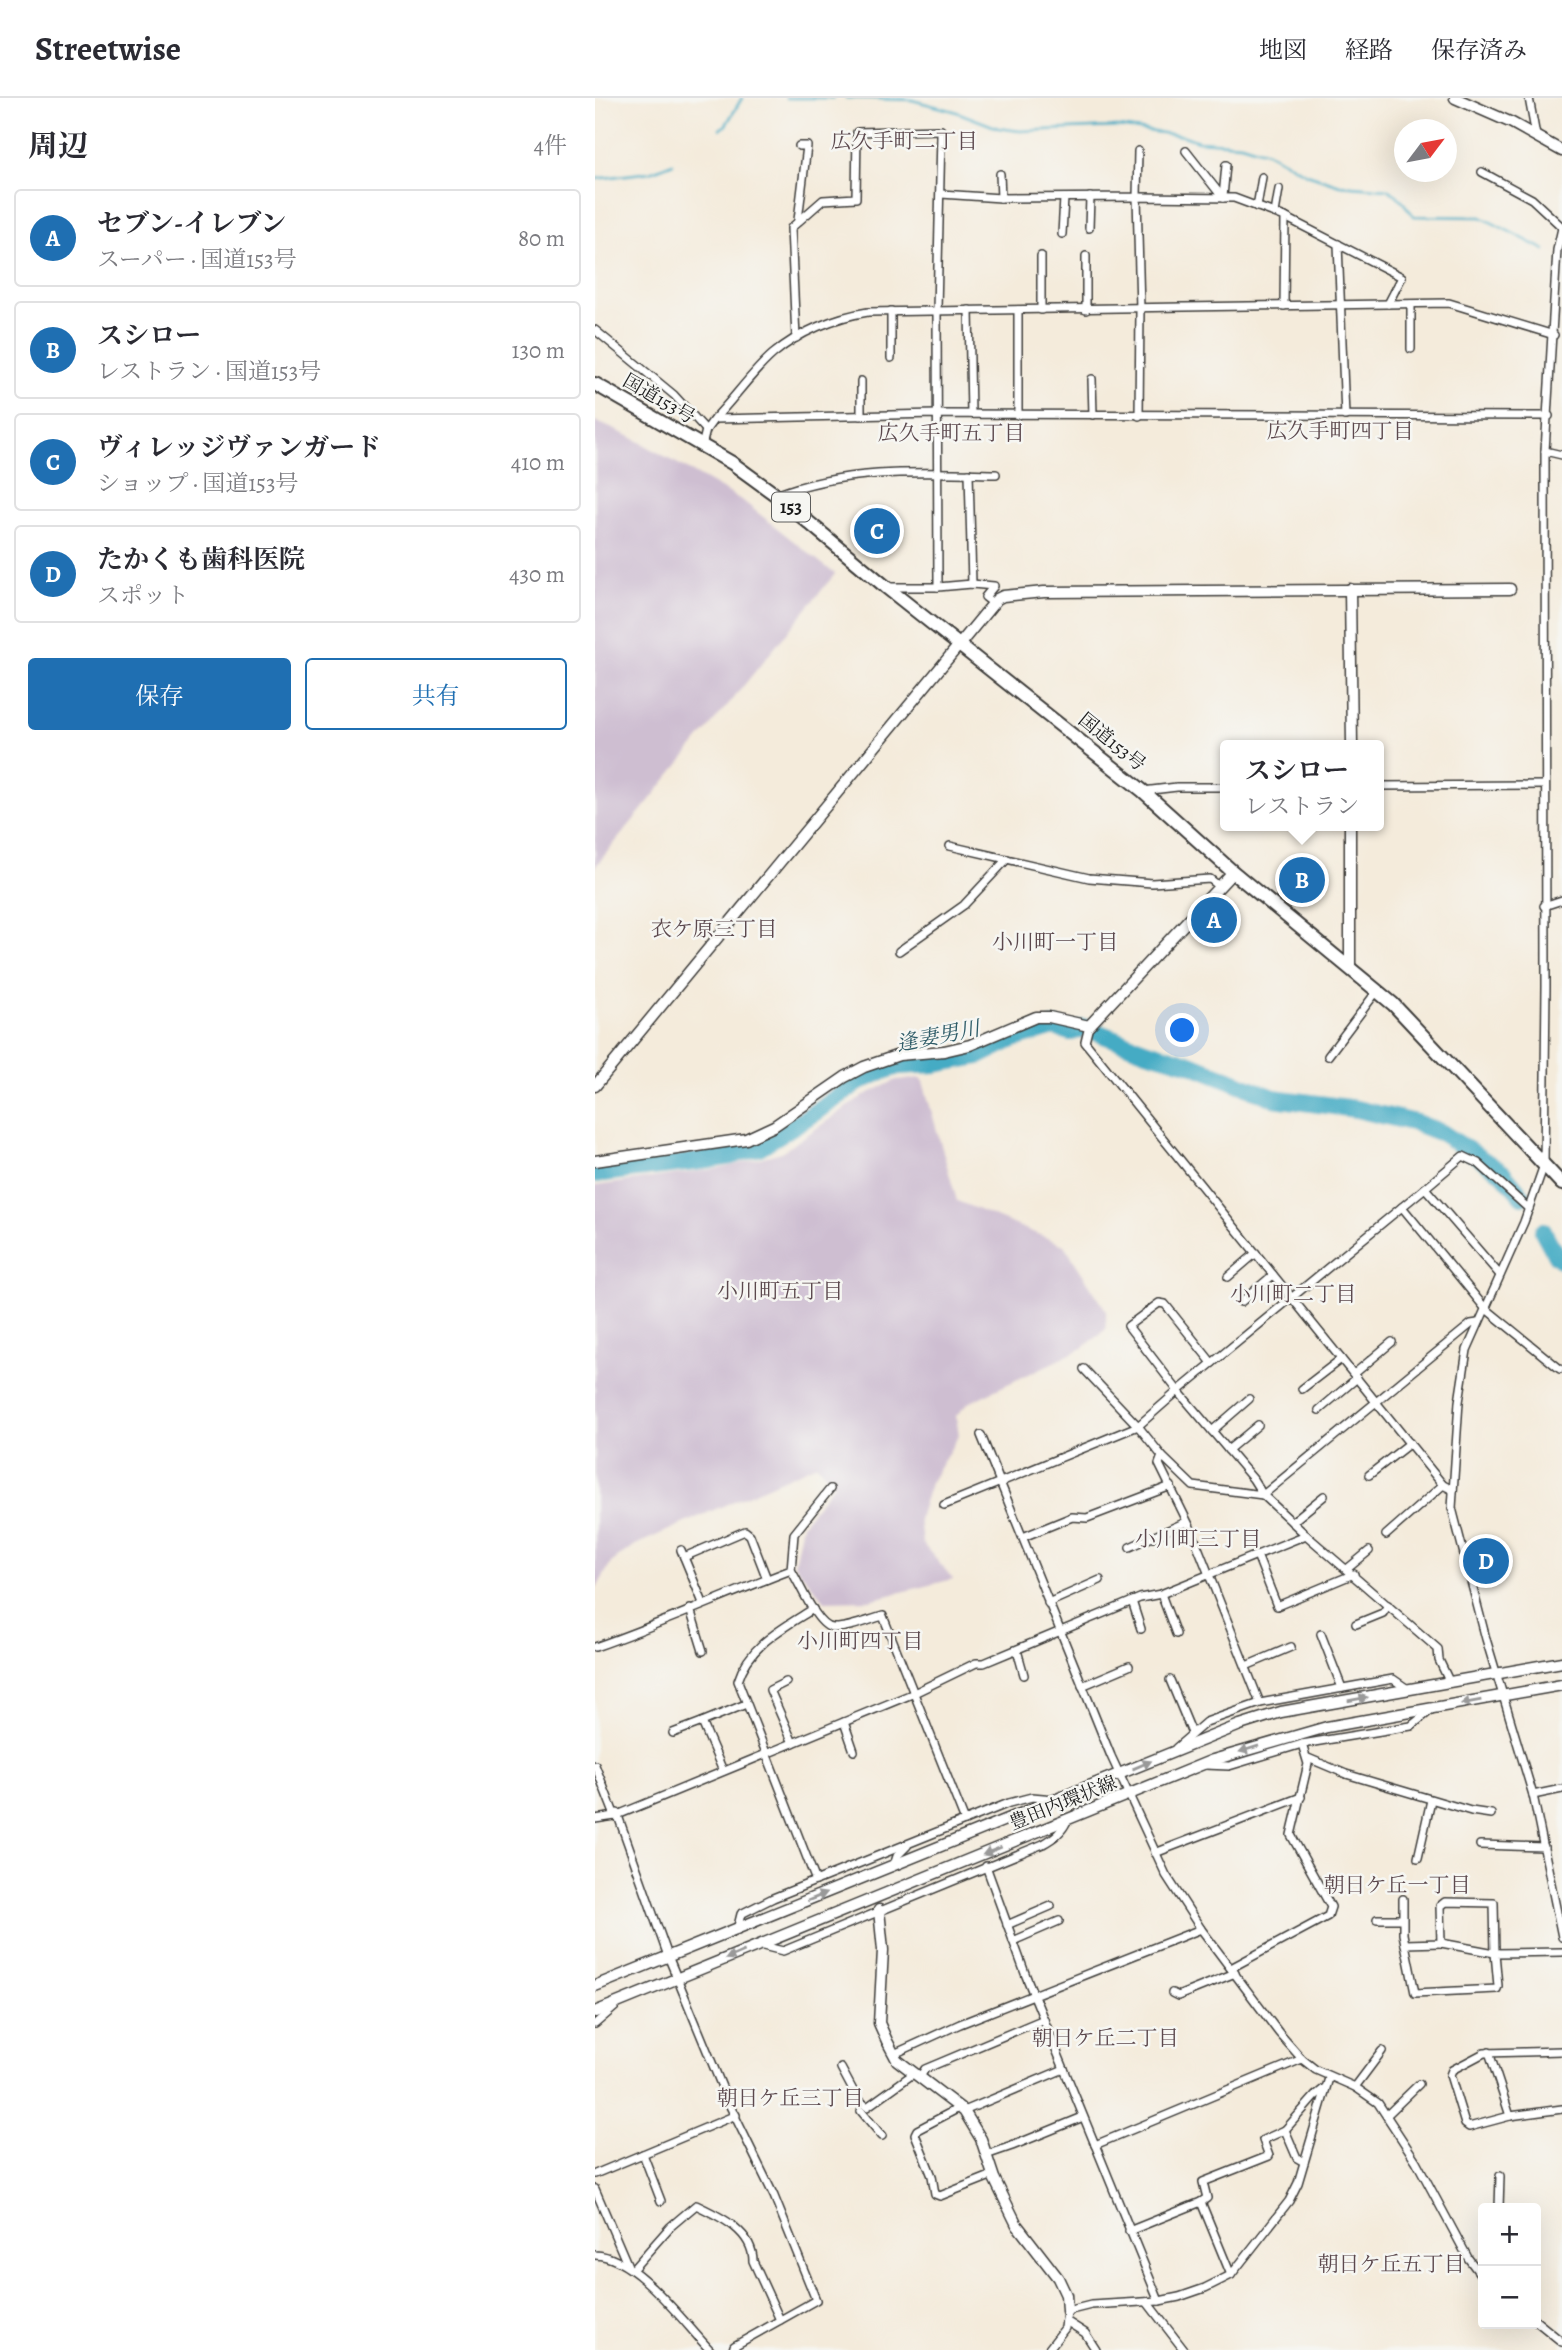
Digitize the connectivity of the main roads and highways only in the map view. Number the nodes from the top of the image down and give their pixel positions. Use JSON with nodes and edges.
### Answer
{"nodes":[{"id":1,"x":595,"y":384,"type":"edge"},
{"id":2,"x":1562,"y":1184,"type":"edge"}],
"edges":[{"from":1,"to":2,"type":"highway","name":"国道153号","number":"153"}]}
